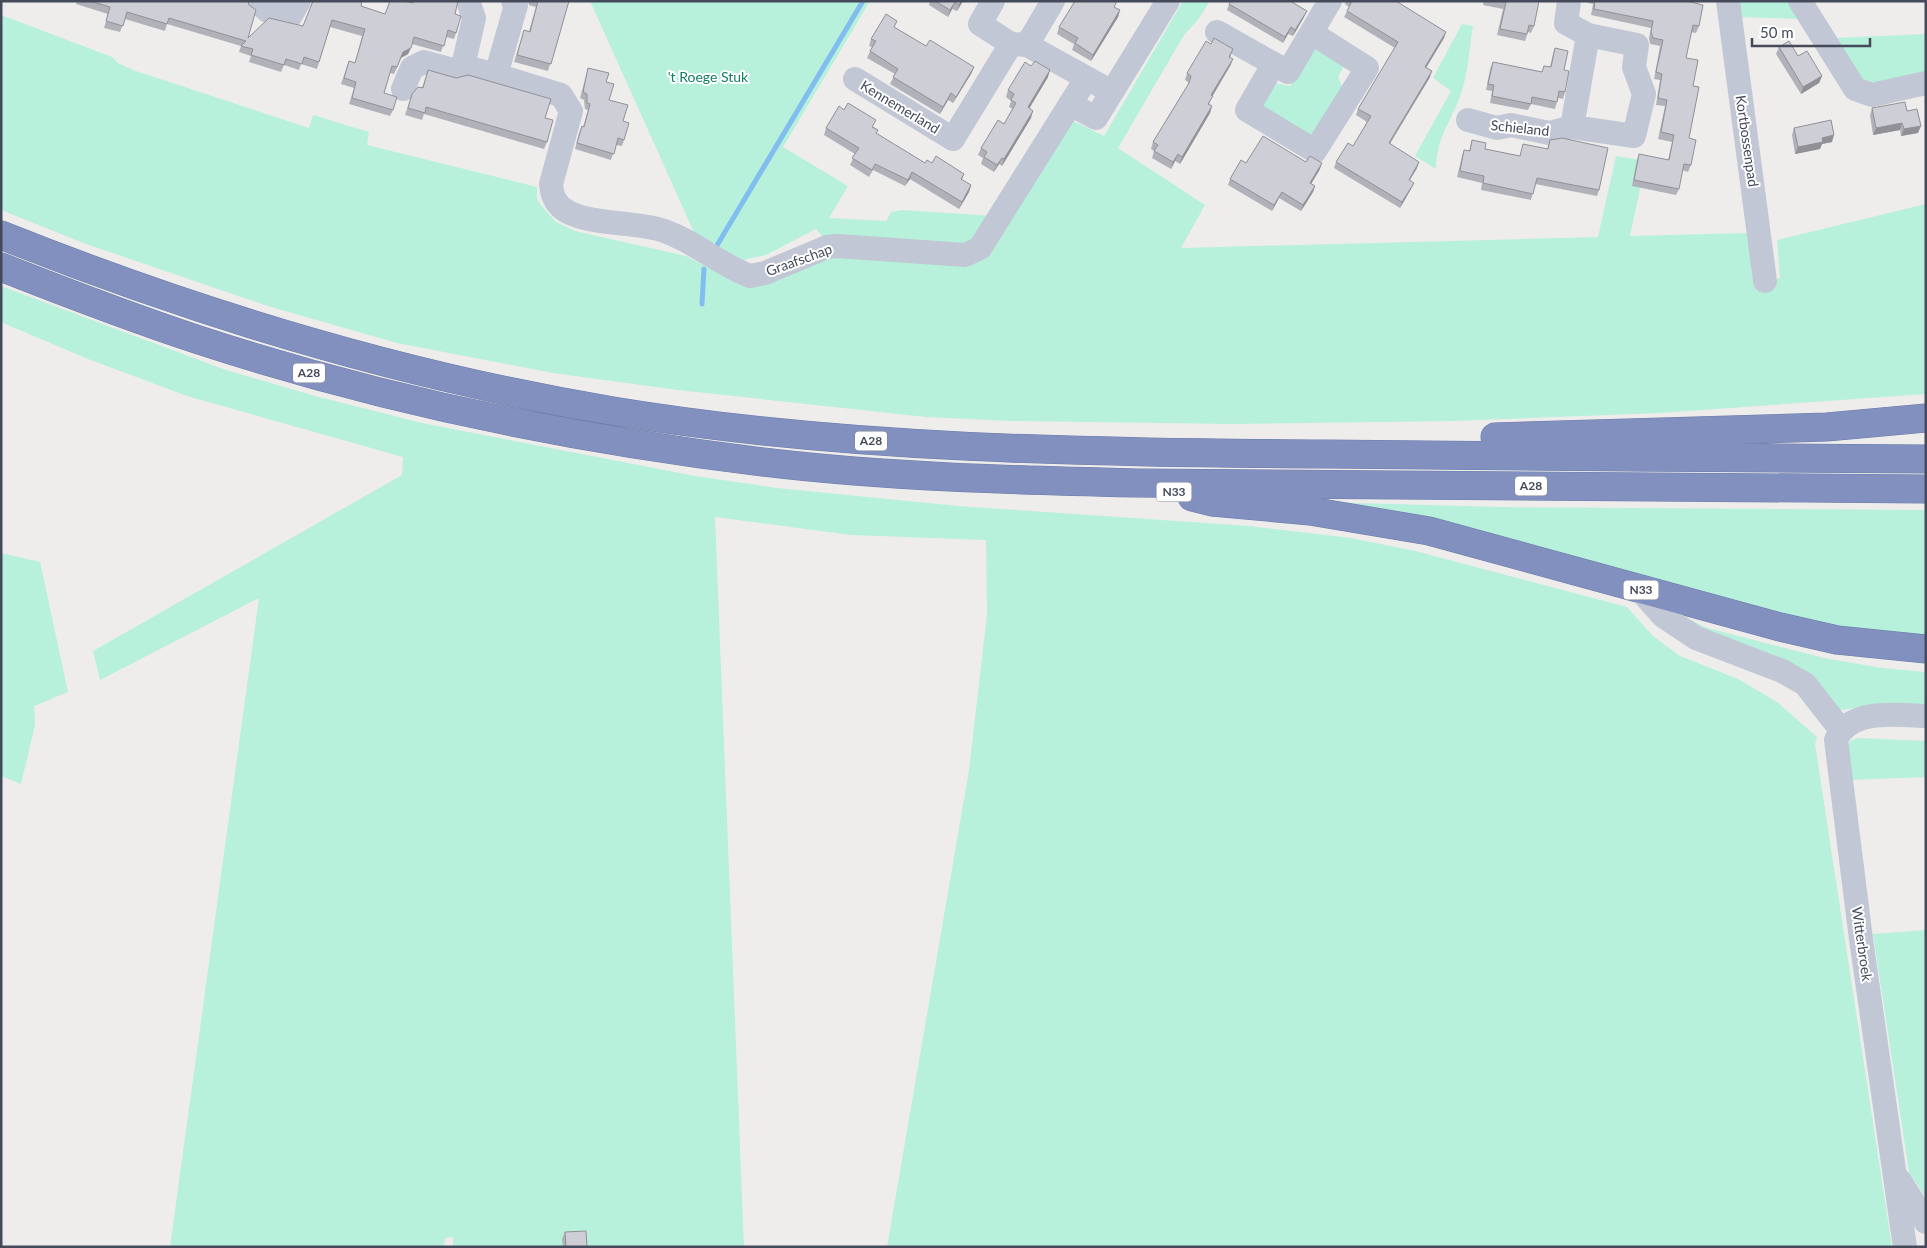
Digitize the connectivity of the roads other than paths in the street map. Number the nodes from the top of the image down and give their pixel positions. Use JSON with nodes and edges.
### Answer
{"nodes":[{"id":1,"x":256,"y":1,"type":"edge"},
{"id":2,"x":299,"y":1,"type":"edge"},
{"id":3,"x":468,"y":1,"type":"edge"},
{"id":4,"x":512,"y":1,"type":"edge"},
{"id":5,"x":993,"y":1,"type":"edge"},
{"id":6,"x":1053,"y":1,"type":"edge"},
{"id":7,"x":1168,"y":1,"type":"edge"},
{"id":8,"x":1330,"y":1,"type":"edge"},
{"id":9,"x":1570,"y":1,"type":"edge"},
{"id":10,"x":1728,"y":1,"type":"edge"},
{"id":11,"x":1800,"y":1,"type":"edge"},
{"id":12,"x":1217,"y":32,"type":"dead end"},
{"id":13,"x":1312,"y":33,"type":"junction"},
{"id":14,"x":1588,"y":35,"type":"junction"},
{"id":15,"x":1019,"y":45,"type":"junction"},
{"id":16,"x":1273,"y":65,"type":"junction"},
{"id":17,"x":463,"y":66,"type":"junction"},
{"id":18,"x":496,"y":75,"type":"junction"},
{"id":19,"x":855,"y":79,"type":"dead end"},
{"id":20,"x":1086,"y":79,"type":"junction"},
{"id":21,"x":1926,"y":83,"type":"edge"},
{"id":22,"x":403,"y":89,"type":"dead end"},
{"id":23,"x":1112,"y":92,"type":"junction"},
{"id":24,"x":1070,"y":104,"type":"junction"},
{"id":25,"x":1468,"y":120,"type":"dead end"},
{"id":26,"x":1572,"y":127,"type":"junction"},
{"id":27,"x":1,"y":236,"type":"edge"},
{"id":28,"x":1,"y":267,"type":"edge"},
{"id":29,"x":1765,"y":281,"type":"dead end"},
{"id":30,"x":1926,"y":418,"type":"edge"},
{"id":31,"x":1229,"y":453,"type":"junction"},
{"id":32,"x":1926,"y":459,"type":"edge"},
{"id":33,"x":1137,"y":483,"type":"junction"},
{"id":34,"x":1926,"y":489,"type":"edge"},
{"id":35,"x":1639,"y":589,"type":"junction"},
{"id":36,"x":1926,"y":649,"type":"edge"},
{"id":37,"x":1926,"y":716,"type":"edge"},
{"id":38,"x":1841,"y":730,"type":"junction"},
{"id":39,"x":1894,"y":1173,"type":"junction"},
{"id":40,"x":1926,"y":1222,"type":"edge"},
{"id":41,"x":1905,"y":1247,"type":"edge"}],
"edges":[{"from":1,"to":2,"type":"street"},
{"from":3,"to":17,"type":"street"},
{"from":4,"to":18,"type":"street"},
{"from":5,"to":15,"type":"street"},
{"from":6,"to":15,"type":"street","name":"Kennemerland"},
{"from":7,"to":23,"type":"street"},
{"from":8,"to":13,"type":"street"},
{"from":9,"to":14,"type":"street","name":"Schieland"},
{"from":10,"to":29,"type":"street","name":"Kortbossenpad"},
{"from":11,"to":21,"type":"street"},
{"from":12,"to":16,"type":"street"},
{"from":13,"to":16,"type":"street"},
{"from":13,"to":16,"type":"street"},
{"from":14,"to":26,"type":"street"},
{"from":14,"to":26,"type":"street","name":"Schieland"},
{"from":15,"to":19,"type":"street","name":"Kennemerland"},
{"from":15,"to":20,"type":"street"},
{"from":17,"to":18,"type":"street","name":"Graafschap"},
{"from":17,"to":22,"type":"street","name":"Graafschap"},
{"from":18,"to":24,"type":"street","name":"Graafschap"},
{"from":20,"to":23,"type":"street"},
{"from":20,"to":24,"type":"street","name":"Graafschap"},
{"from":23,"to":24,"type":"street"},
{"from":25,"to":26,"type":"street","name":"Schieland"},
{"from":27,"to":31,"type":"highway","number":"A28"},
{"from":28,"to":33,"type":"highway","number":"A28"},
{"from":30,"to":31,"type":"highway"},
{"from":31,"to":32,"type":"highway","number":"A28"},
{"from":33,"to":34,"type":"highway","number":"A28"},
{"from":33,"to":35,"type":"highway","number":"N33"},
{"from":35,"to":36,"type":"highway","number":"N33"},
{"from":35,"to":38,"type":"street"},
{"from":37,"to":38,"type":"street"},
{"from":38,"to":39,"type":"street","name":"Witterbroek"},
{"from":39,"to":40,"type":"street"},
{"from":39,"to":41,"type":"street","name":"Witterbroek"}]}
